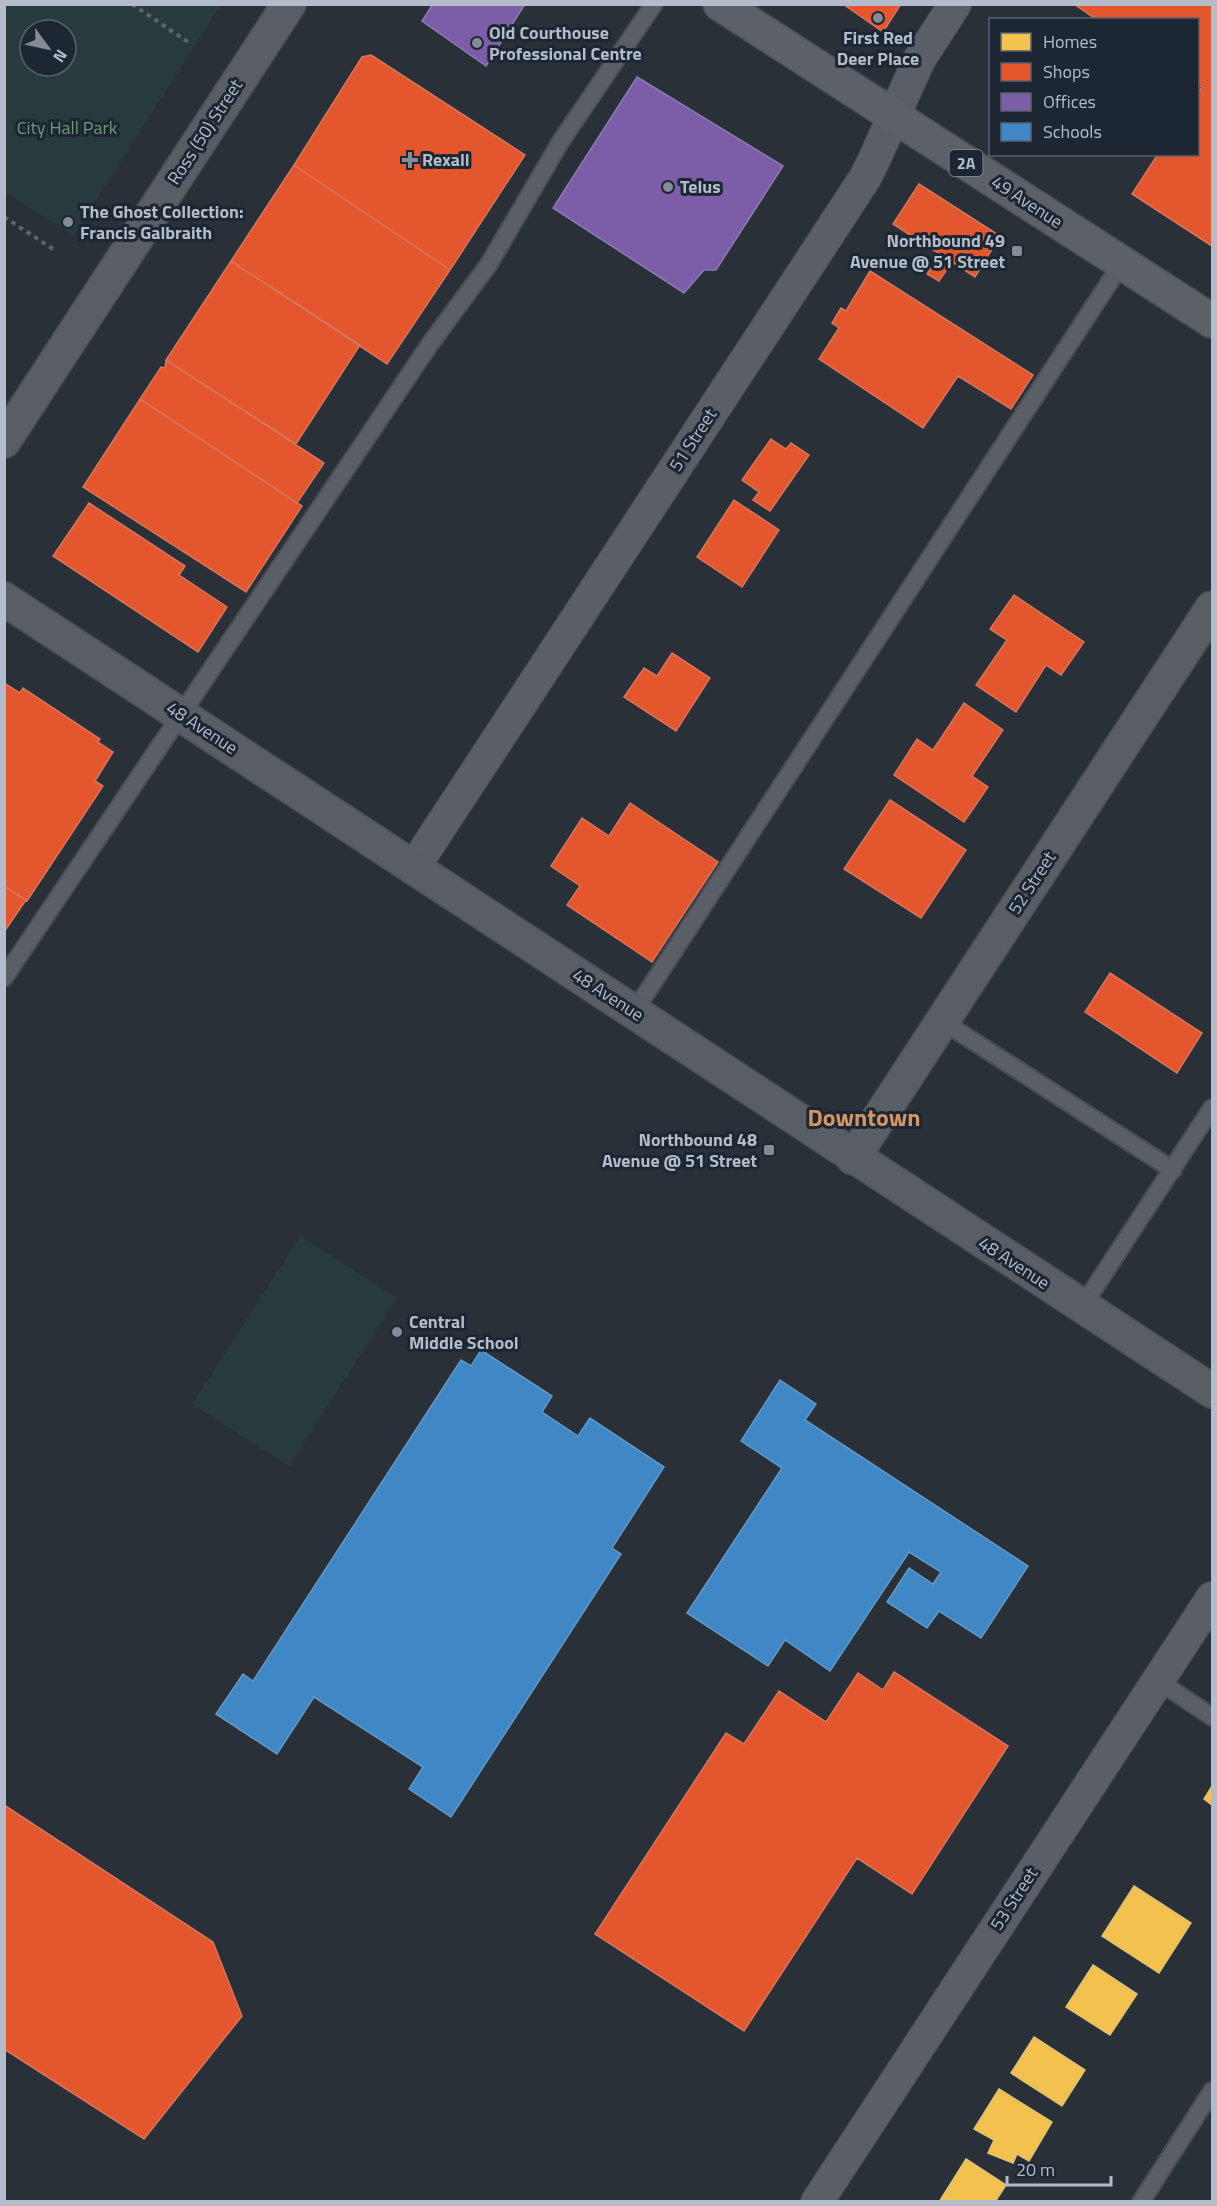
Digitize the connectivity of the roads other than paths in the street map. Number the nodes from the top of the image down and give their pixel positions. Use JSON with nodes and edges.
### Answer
{"nodes":[{"id":1,"x":289,"y":4,"type":"edge"},
{"id":2,"x":654,"y":4,"type":"edge"},
{"id":3,"x":720,"y":4,"type":"edge"},
{"id":4,"x":956,"y":4,"type":"edge"},
{"id":5,"x":894,"y":117,"type":"junction"},
{"id":6,"x":1122,"y":263,"type":"junction"},
{"id":7,"x":1212,"y":321,"type":"edge"},
{"id":8,"x":4,"y":441,"type":"edge"},
{"id":9,"x":4,"y":599,"type":"edge"},
{"id":10,"x":1212,"y":608,"type":"edge"},
{"id":11,"x":182,"y":715,"type":"junction"},
{"id":12,"x":414,"y":867,"type":"junction"},
{"id":13,"x":4,"y":978,"type":"edge"},
{"id":14,"x":634,"y":1012,"type":"junction"},
{"id":15,"x":942,"y":1021,"type":"junction"},
{"id":16,"x":1212,"y":1108,"type":"edge"},
{"id":17,"x":853,"y":1158,"type":"junction"},
{"id":18,"x":1173,"y":1170,"type":"junction"},
{"id":19,"x":1082,"y":1307,"type":"junction"},
{"id":20,"x":1212,"y":1391,"type":"edge"},
{"id":21,"x":1212,"y":1598,"type":"edge"},
{"id":22,"x":1157,"y":1680,"type":"junction"},
{"id":23,"x":1212,"y":1718,"type":"edge"},
{"id":24,"x":1212,"y":2091,"type":"edge"},
{"id":25,"x":817,"y":2202,"type":"edge"},
{"id":26,"x":1140,"y":2202,"type":"edge"}],
"edges":[{"from":1,"to":8,"type":"street","name":"Ross (50) Street"},
{"from":2,"to":11,"type":"lane"},
{"from":3,"to":5,"type":"main road","name":"49 Avenue","number":"2A"},
{"from":4,"to":5,"type":"street","name":"51 Street"},
{"from":5,"to":6,"type":"main road","name":"49 Avenue","number":"2A"},
{"from":5,"to":12,"type":"street","name":"51 Street"},
{"from":6,"to":7,"type":"main road","name":"49 Avenue","number":"2A"},
{"from":6,"to":14,"type":"lane"},
{"from":9,"to":11,"type":"street","name":"48 Avenue"},
{"from":10,"to":15,"type":"street","name":"52 Street"},
{"from":11,"to":12,"type":"street","name":"48 Avenue"},
{"from":11,"to":13,"type":"lane"},
{"from":12,"to":14,"type":"street","name":"48 Avenue"},
{"from":14,"to":17,"type":"street","name":"48 Avenue"},
{"from":15,"to":17,"type":"street","name":"52 Street"},
{"from":15,"to":18,"type":"lane"},
{"from":16,"to":18,"type":"lane"},
{"from":17,"to":19,"type":"street","name":"48 Avenue"},
{"from":18,"to":19,"type":"lane"},
{"from":19,"to":20,"type":"street","name":"48 Avenue"},
{"from":21,"to":22,"type":"street","name":"53 Street"},
{"from":22,"to":23,"type":"lane"},
{"from":22,"to":25,"type":"street","name":"53 Street"},
{"from":24,"to":26,"type":"lane"}]}
